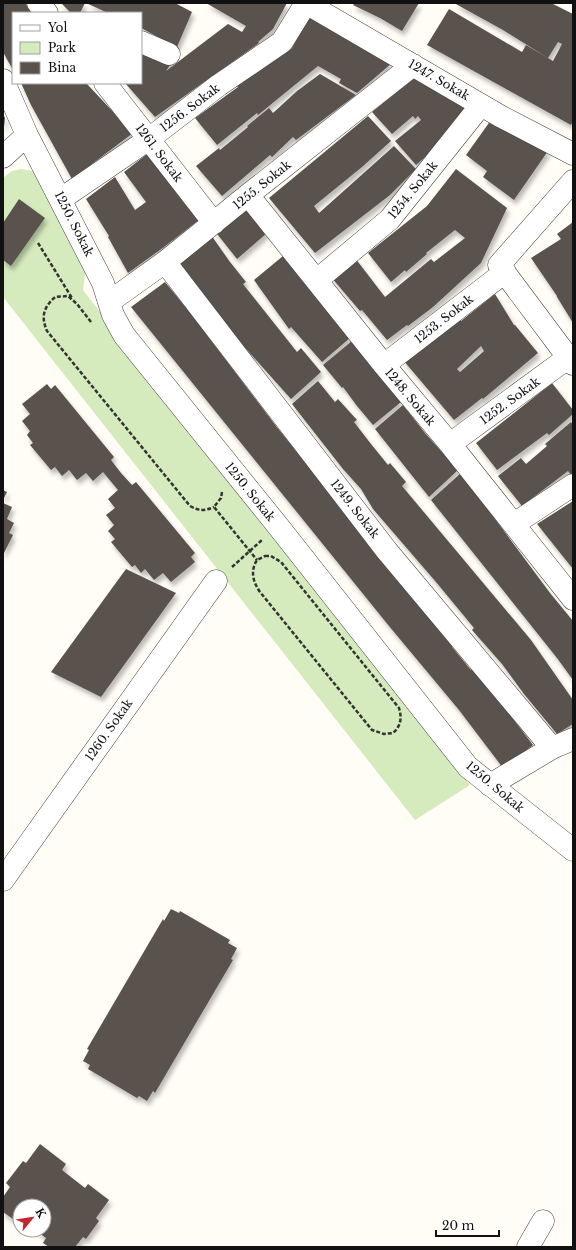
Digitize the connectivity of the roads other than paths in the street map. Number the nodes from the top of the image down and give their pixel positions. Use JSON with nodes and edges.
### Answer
{"nodes":[{"id":1,"x":38,"y":3,"type":"edge"},
{"id":2,"x":306,"y":3,"type":"edge"},
{"id":3,"x":46,"y":12,"type":"edge"},
{"id":4,"x":142,"y":42,"type":"edge"},
{"id":5,"x":169,"y":54,"type":"dead end"},
{"id":6,"x":413,"y":65,"type":"junction"},
{"id":7,"x":3,"y":80,"type":"edge"},
{"id":8,"x":106,"y":84,"type":"edge"},
{"id":9,"x":481,"y":105,"type":"junction"},
{"id":10,"x":28,"y":135,"type":"junction"},
{"id":11,"x":149,"y":139,"type":"junction"},
{"id":12,"x":573,"y":154,"type":"edge"},
{"id":13,"x":3,"y":157,"type":"edge"},
{"id":14,"x":573,"y":182,"type":"edge"},
{"id":15,"x":248,"y":195,"type":"junction"},
{"id":16,"x":61,"y":199,"type":"junction"},
{"id":17,"x":214,"y":223,"type":"junction"},
{"id":18,"x":165,"y":262,"type":"junction"},
{"id":19,"x":504,"y":272,"type":"junction"},
{"id":20,"x":317,"y":280,"type":"junction"},
{"id":21,"x":109,"y":302,"type":"junction"},
{"id":22,"x":571,"y":360,"type":"edge"},
{"id":23,"x":384,"y":365,"type":"junction"},
{"id":24,"x":450,"y":444,"type":"junction"},
{"id":25,"x":573,"y":485,"type":"edge"},
{"id":26,"x":514,"y":524,"type":"junction"},
{"id":27,"x":216,"y":581,"type":"road end"},
{"id":28,"x":573,"y":599,"type":"edge"},
{"id":29,"x":573,"y":739,"type":"edge"},
{"id":30,"x":552,"y":748,"type":"junction"},
{"id":31,"x":490,"y":785,"type":"junction"},
{"id":32,"x":573,"y":850,"type":"edge"},
{"id":33,"x":3,"y":880,"type":"edge"},
{"id":34,"x":543,"y":1221,"type":"dead end"},
{"id":35,"x":528,"y":1247,"type":"edge"}],
"edges":[{"from":1,"to":3,"type":"street"},
{"from":2,"to":6,"type":"street","name":"1247. Sokak"},
{"from":2,"to":11,"type":"street","name":"1256. Sokak"},
{"from":4,"to":5,"type":"street"},
{"from":6,"to":9,"type":"street","name":"1247. Sokak"},
{"from":6,"to":15,"type":"street","name":"1255. Sokak"},
{"from":7,"to":10,"type":"street","name":"1250. Sokak"},
{"from":8,"to":11,"type":"street","name":"1261. Sokak"},
{"from":9,"to":12,"type":"street","name":"1247. Sokak"},
{"from":9,"to":20,"type":"street","name":"1254. Sokak"},
{"from":10,"to":13,"type":"street"},
{"from":10,"to":16,"type":"street","name":"1250. Sokak"},
{"from":11,"to":16,"type":"street","name":"1256. Sokak"},
{"from":11,"to":17,"type":"street","name":"1261. Sokak"},
{"from":14,"to":19,"type":"street"},
{"from":15,"to":17,"type":"street","name":"1255. Sokak"},
{"from":15,"to":20,"type":"street","name":"1248. Sokak"},
{"from":16,"to":21,"type":"street","name":"1250. Sokak"},
{"from":17,"to":18,"type":"street","name":"1255. Sokak"},
{"from":18,"to":21,"type":"street","name":"1255. Sokak"},
{"from":18,"to":30,"type":"street","name":"1249. Sokak"},
{"from":19,"to":22,"type":"street"},
{"from":19,"to":23,"type":"street","name":"1253. Sokak"},
{"from":20,"to":23,"type":"street","name":"1248. Sokak"},
{"from":21,"to":31,"type":"street","name":"1250. Sokak"},
{"from":22,"to":24,"type":"street","name":"1252. Sokak"},
{"from":23,"to":24,"type":"street","name":"1248. Sokak"},
{"from":24,"to":26,"type":"street","name":"1248. Sokak"},
{"from":25,"to":26,"type":"street"},
{"from":26,"to":28,"type":"street","name":"1248. Sokak"},
{"from":27,"to":33,"type":"street","name":"1260. Sokak"},
{"from":29,"to":30,"type":"street"},
{"from":30,"to":31,"type":"street"},
{"from":31,"to":32,"type":"street","name":"1250. Sokak"},
{"from":34,"to":35,"type":"street"}]}
